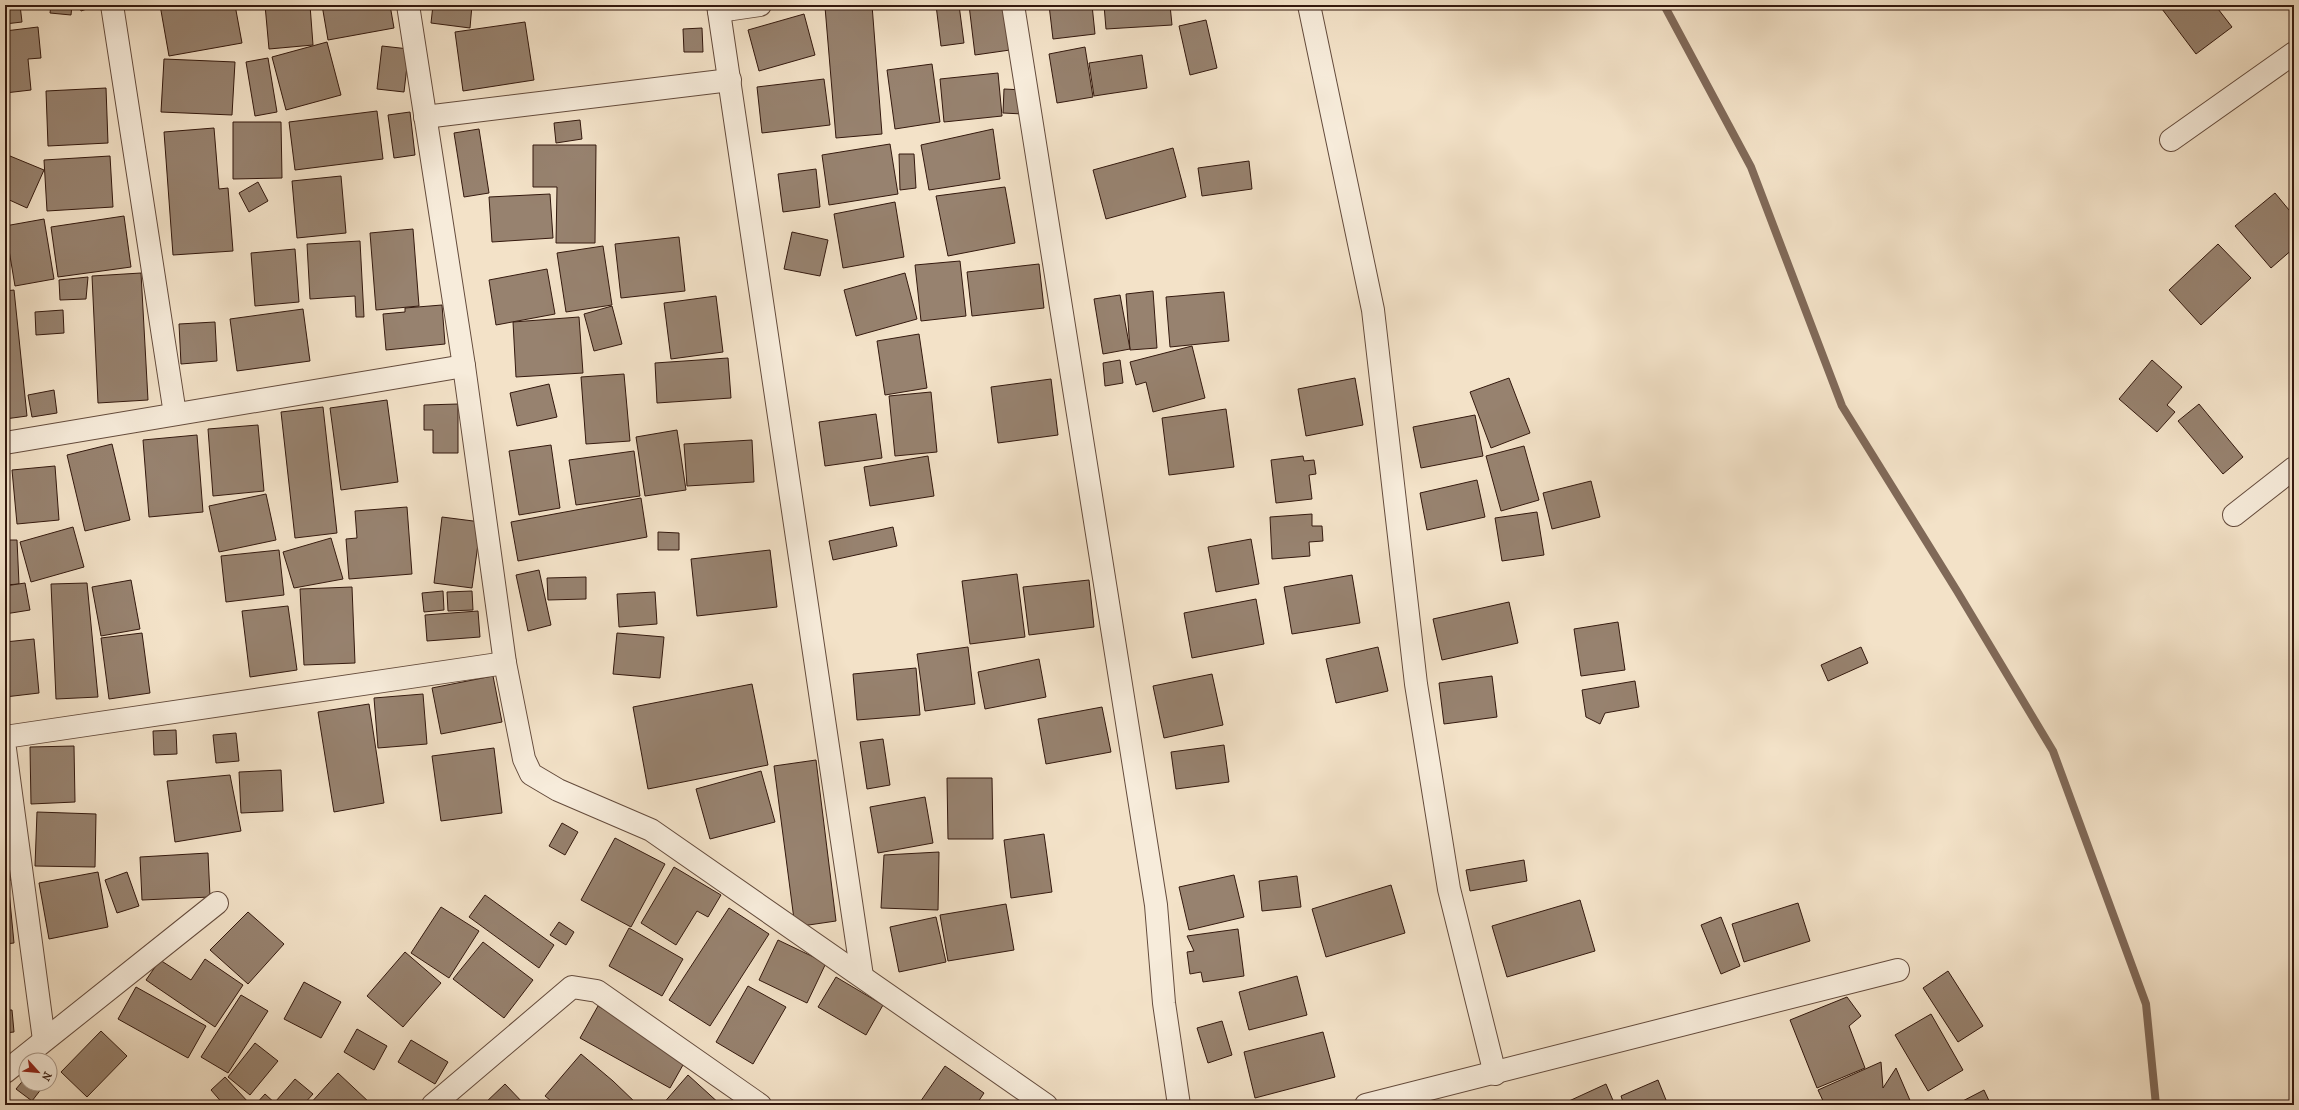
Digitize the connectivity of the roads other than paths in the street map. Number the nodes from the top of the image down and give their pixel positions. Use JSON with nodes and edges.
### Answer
{"nodes":[{"id":1,"x":112,"y":5,"type":"edge"},
{"id":2,"x":408,"y":5,"type":"edge"},
{"id":3,"x":760,"y":5,"type":"edge"},
{"id":4,"x":1013,"y":5,"type":"edge"},
{"id":5,"x":1309,"y":5,"type":"edge"},
{"id":6,"x":719,"y":8,"type":"edge"},
{"id":7,"x":2294,"y":53,"type":"edge"},
{"id":8,"x":730,"y":80,"type":"junction"},
{"id":9,"x":425,"y":117,"type":"junction"},
{"id":10,"x":2171,"y":140,"type":"dead end"},
{"id":11,"x":464,"y":366,"type":"junction"},
{"id":12,"x":175,"y":414,"type":"junction"},
{"id":13,"x":5,"y":443,"type":"edge"},
{"id":14,"x":2294,"y":468,"type":"edge"},
{"id":15,"x":2234,"y":515,"type":"dead end"},
{"id":16,"x":505,"y":663,"type":"junction"},
{"id":17,"x":5,"y":737,"type":"edge"},
{"id":18,"x":5,"y":748,"type":"edge"},
{"id":19,"x":217,"y":903,"type":"dead end"},
{"id":20,"x":1898,"y":970,"type":"dead end"},
{"id":21,"x":862,"y":976,"type":"junction"},
{"id":22,"x":44,"y":1040,"type":"junction"},
{"id":23,"x":5,"y":1072,"type":"edge"},
{"id":24,"x":1495,"y":1074,"type":"junction"},
{"id":25,"x":433,"y":1105,"type":"edge"},
{"id":26,"x":760,"y":1105,"type":"edge"},
{"id":27,"x":1046,"y":1105,"type":"edge"},
{"id":28,"x":1179,"y":1105,"type":"edge"},
{"id":29,"x":1366,"y":1105,"type":"edge"}],
"edges":[{"from":1,"to":12,"type":"street"},
{"from":2,"to":9,"type":"street"},
{"from":3,"to":6,"type":"street"},
{"from":4,"to":28,"type":"street"},
{"from":5,"to":24,"type":"street"},
{"from":6,"to":8,"type":"street"},
{"from":7,"to":10,"type":"street"},
{"from":8,"to":9,"type":"street"},
{"from":8,"to":21,"type":"street"},
{"from":9,"to":11,"type":"street"},
{"from":11,"to":12,"type":"street"},
{"from":11,"to":16,"type":"street"},
{"from":12,"to":13,"type":"street"},
{"from":14,"to":15,"type":"street"},
{"from":16,"to":17,"type":"street"},
{"from":16,"to":21,"type":"street"},
{"from":18,"to":22,"type":"street"},
{"from":19,"to":22,"type":"street"},
{"from":20,"to":24,"type":"street"},
{"from":21,"to":27,"type":"street"},
{"from":22,"to":23,"type":"street"},
{"from":24,"to":29,"type":"street"},
{"from":25,"to":26,"type":"street"}]}
